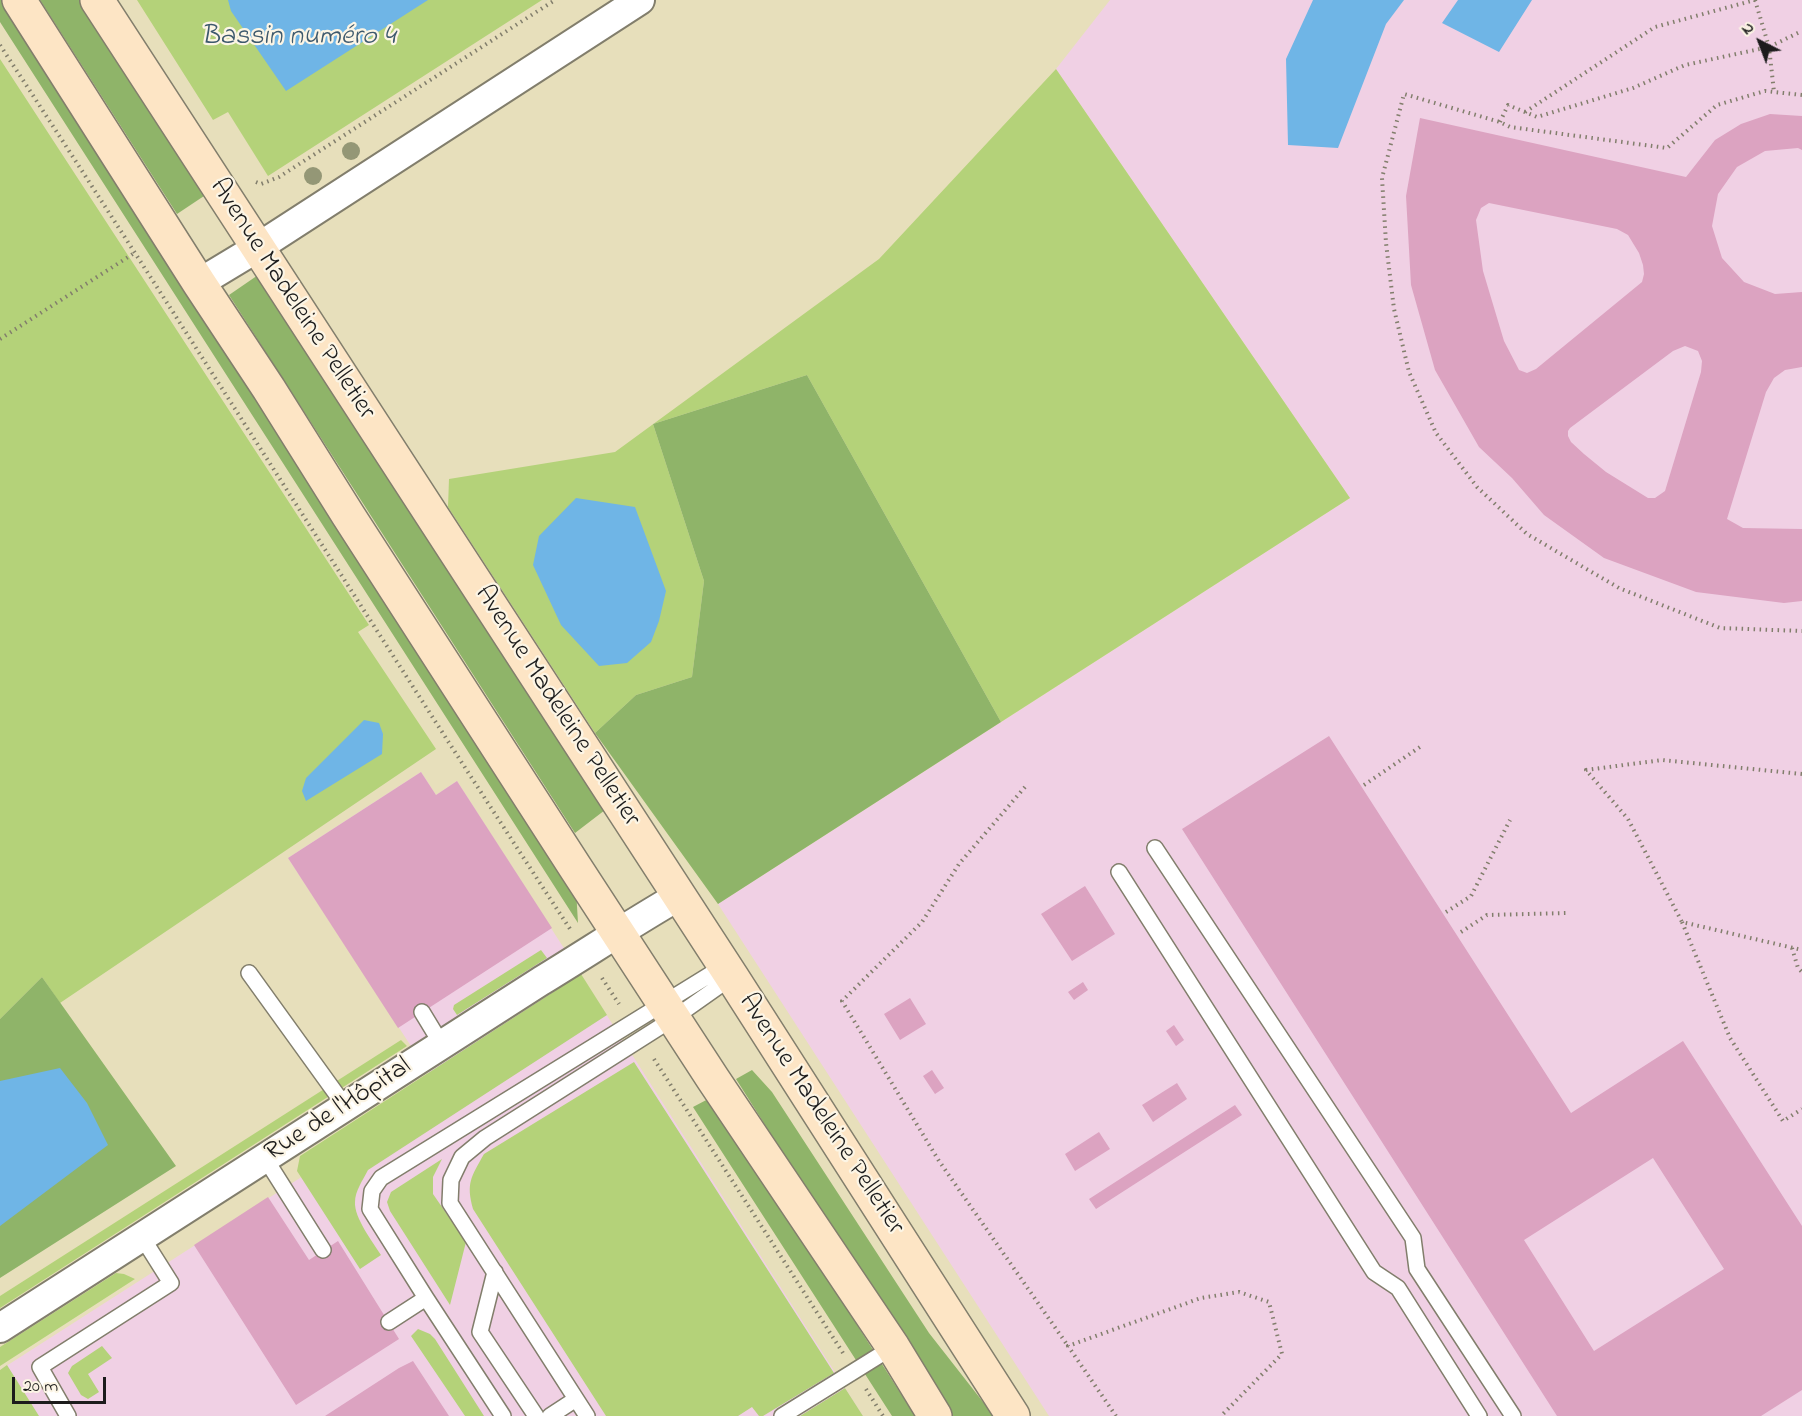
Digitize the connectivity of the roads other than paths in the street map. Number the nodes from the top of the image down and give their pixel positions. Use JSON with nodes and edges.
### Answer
{"nodes":[{"id":1,"x":19,"y":0,"type":"edge"},
{"id":2,"x":97,"y":0,"type":"edge"},
{"id":3,"x":640,"y":0,"type":"edge"},
{"id":4,"x":257,"y":248,"type":"junction"},
{"id":5,"x":199,"y":283,"type":"junction"},
{"id":6,"x":1155,"y":848,"type":"dead end"},
{"id":7,"x":1119,"y":872,"type":"dead end"},
{"id":8,"x":679,"y":896,"type":"junction"},
{"id":9,"x":617,"y":933,"type":"junction"},
{"id":10,"x":728,"y":971,"type":"junction"},
{"id":11,"x":249,"y":973,"type":"dead end"},
{"id":12,"x":669,"y":1011,"type":"junction"},
{"id":13,"x":422,"y":1012,"type":"dead end"},
{"id":14,"x":442,"y":1045,"type":"junction"},
{"id":15,"x":345,"y":1106,"type":"junction"},
{"id":16,"x":265,"y":1158,"type":"junction"},
{"id":17,"x":142,"y":1237,"type":"junction"},
{"id":18,"x":323,"y":1250,"type":"dead end"},
{"id":19,"x":495,"y":1272,"type":"junction"},
{"id":20,"x":426,"y":1298,"type":"junction"},
{"id":21,"x":389,"y":1322,"type":"dead end"},
{"id":22,"x":0,"y":1328,"type":"edge"},
{"id":23,"x":893,"y":1347,"type":"junction"},
{"id":24,"x":576,"y":1399,"type":"junction"},
{"id":25,"x":68,"y":1416,"type":"edge"},
{"id":26,"x":503,"y":1416,"type":"edge"},
{"id":27,"x":536,"y":1416,"type":"edge"},
{"id":28,"x":550,"y":1416,"type":"edge"},
{"id":29,"x":587,"y":1416,"type":"edge"},
{"id":30,"x":782,"y":1416,"type":"edge"},
{"id":31,"x":935,"y":1416,"type":"edge"},
{"id":32,"x":1013,"y":1416,"type":"edge"},
{"id":33,"x":1479,"y":1416,"type":"edge"},
{"id":34,"x":1513,"y":1416,"type":"edge"}],
"edges":[{"from":1,"to":5,"type":"street"},
{"from":2,"to":4,"type":"street","name":"Avenue Madeleine Pelletier"},
{"from":3,"to":4,"type":"street"},
{"from":4,"to":5,"type":"street"},
{"from":4,"to":8,"type":"street","name":"Avenue Madeleine Pelletier"},
{"from":5,"to":9,"type":"street"},
{"from":6,"to":34,"type":"lane"},
{"from":7,"to":33,"type":"lane"},
{"from":8,"to":9,"type":"street","name":"Rue de l'Hôpital"},
{"from":8,"to":10,"type":"street","name":"Avenue Madeleine Pelletier"},
{"from":9,"to":12,"type":"street"},
{"from":9,"to":14,"type":"street","name":"Rue de l'Hôpital"},
{"from":10,"to":12,"type":"lane"},
{"from":10,"to":32,"type":"street","name":"Avenue Madeleine Pelletier"},
{"from":11,"to":15,"type":"lane"},
{"from":12,"to":19,"type":"lane"},
{"from":12,"to":20,"type":"lane"},
{"from":12,"to":23,"type":"street"},
{"from":13,"to":14,"type":"lane"},
{"from":14,"to":15,"type":"street","name":"Rue de l'Hôpital"},
{"from":15,"to":16,"type":"street","name":"Rue de l'Hôpital"},
{"from":16,"to":17,"type":"street","name":"Rue de l'Hôpital"},
{"from":16,"to":18,"type":"lane"},
{"from":17,"to":22,"type":"street","name":"Rue de l'Hôpital"},
{"from":17,"to":25,"type":"lane"},
{"from":19,"to":24,"type":"lane"},
{"from":19,"to":27,"type":"lane"},
{"from":20,"to":21,"type":"lane"},
{"from":20,"to":26,"type":"lane"},
{"from":23,"to":30,"type":"lane"},
{"from":23,"to":31,"type":"street"},
{"from":24,"to":28,"type":"lane"},
{"from":24,"to":29,"type":"lane"}]}
